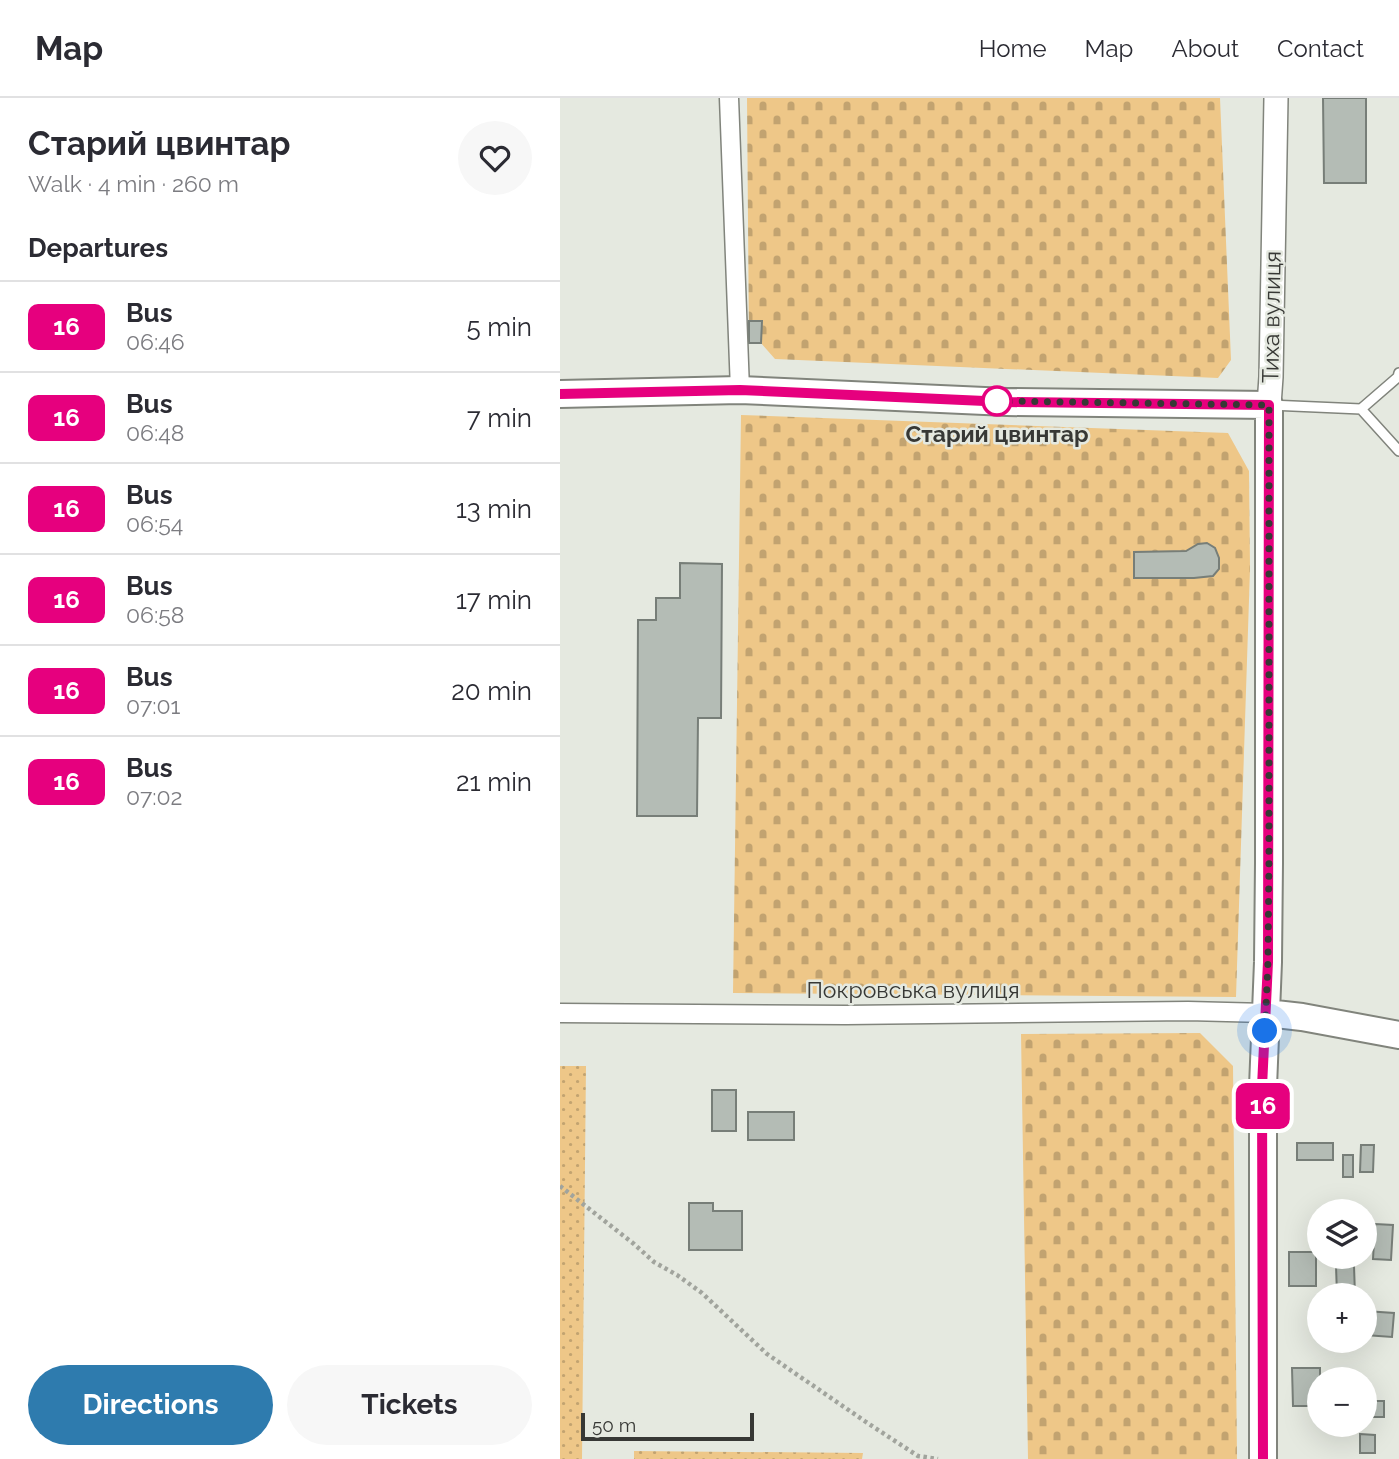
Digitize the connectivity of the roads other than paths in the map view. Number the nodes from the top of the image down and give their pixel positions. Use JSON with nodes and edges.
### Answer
{"nodes":[{"id":1,"x":729,"y":98,"type":"edge"},
{"id":2,"x":1276,"y":98,"type":"edge"},
{"id":3,"x":1399,"y":373,"type":"edge"},
{"id":4,"x":740,"y":390,"type":"junction"},
{"id":5,"x":560,"y":394,"type":"edge"},
{"id":6,"x":1269,"y":405,"type":"junction"},
{"id":7,"x":1362,"y":409,"type":"junction"},
{"id":8,"x":1399,"y":451,"type":"edge"},
{"id":9,"x":560,"y":1013,"type":"edge"},
{"id":10,"x":1266,"y":1013,"type":"junction"},
{"id":11,"x":1399,"y":1035,"type":"edge"},
{"id":12,"x":1263,"y":1459,"type":"edge"}],
"edges":[{"from":1,"to":4,"type":"street"},
{"from":2,"to":6,"type":"street","name":"Тиха вулиця"},
{"from":3,"to":7,"type":"lane"},
{"from":4,"to":5,"type":"main road"},
{"from":4,"to":6,"type":"main road"},
{"from":6,"to":7,"type":"lane"},
{"from":6,"to":10,"type":"main road","name":"Тиха вулиця"},
{"from":7,"to":8,"type":"lane"},
{"from":9,"to":10,"type":"street","name":"Покровська вулиця"},
{"from":10,"to":11,"type":"main road"},
{"from":10,"to":12,"type":"main road","name":"Тиха вулиця"}]}
